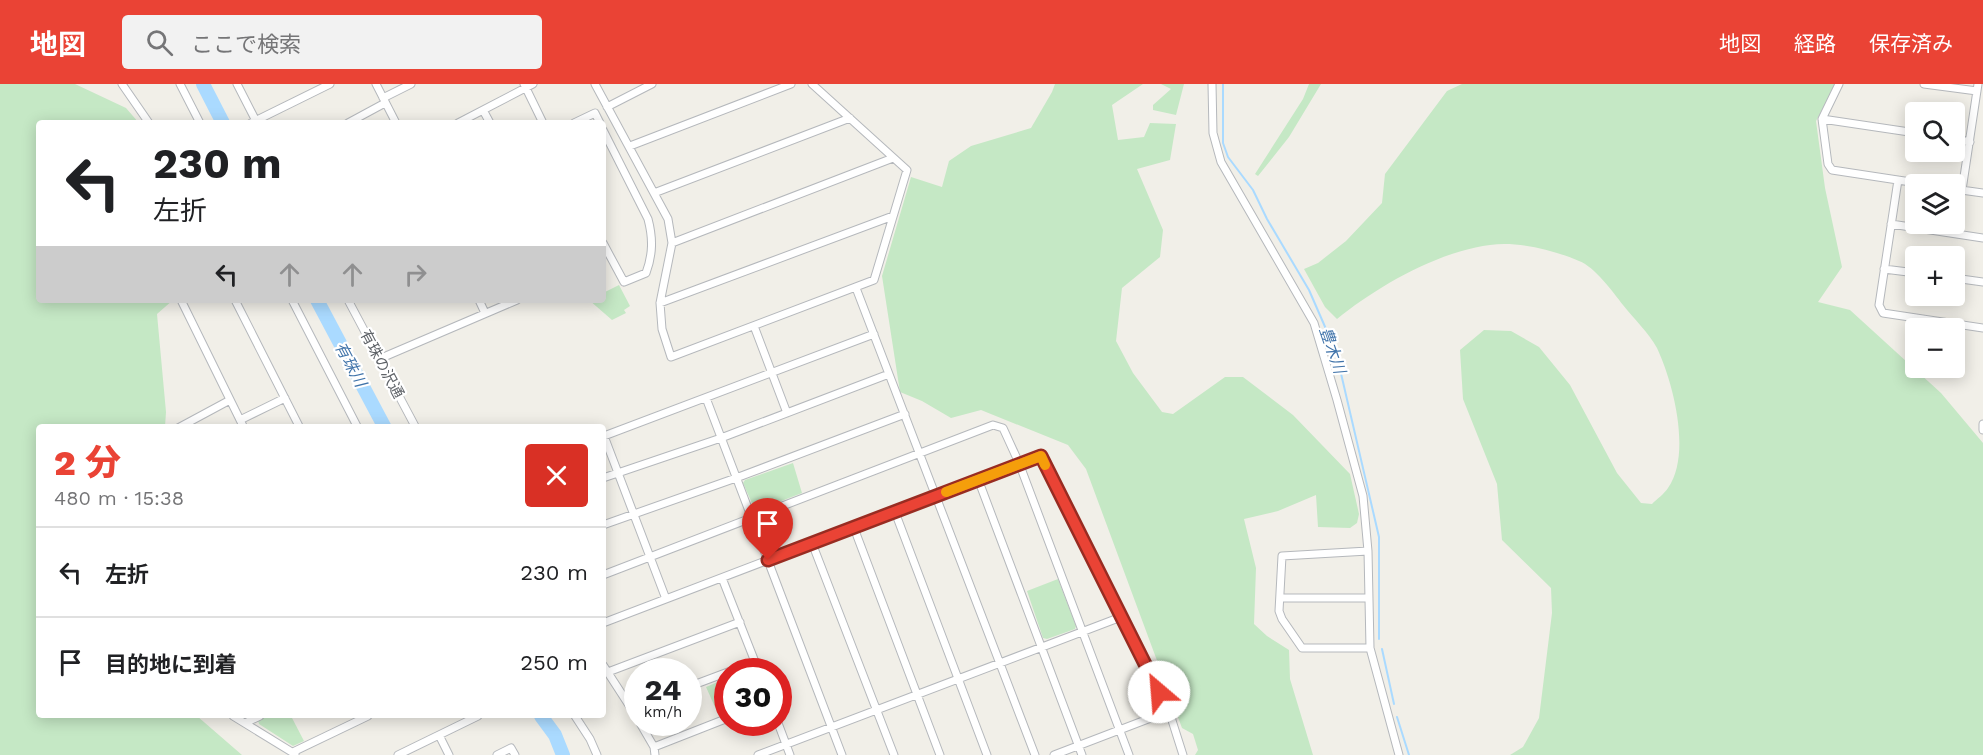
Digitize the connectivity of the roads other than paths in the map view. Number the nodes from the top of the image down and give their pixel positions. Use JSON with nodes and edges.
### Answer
{"nodes":[{"id":1,"x":122,"y":84,"type":"edge"},
{"id":2,"x":180,"y":84,"type":"edge"},
{"id":3,"x":237,"y":84,"type":"edge"},
{"id":4,"x":330,"y":84,"type":"edge"},
{"id":5,"x":376,"y":84,"type":"edge"},
{"id":6,"x":411,"y":84,"type":"edge"},
{"id":7,"x":595,"y":84,"type":"edge"},
{"id":8,"x":652,"y":84,"type":"edge"},
{"id":9,"x":791,"y":84,"type":"edge"},
{"id":10,"x":812,"y":84,"type":"edge"},
{"id":11,"x":1212,"y":84,"type":"edge"},
{"id":12,"x":1839,"y":84,"type":"edge"},
{"id":13,"x":1924,"y":84,"type":"edge"},
{"id":14,"x":527,"y":85,"type":"edge"},
{"id":15,"x":1978,"y":88,"type":"edge"},
{"id":16,"x":384,"y":101,"type":"junction"},
{"id":17,"x":607,"y":106,"type":"junction"},
{"id":18,"x":483,"y":110,"type":"junction"},
{"id":19,"x":850,"y":118,"type":"junction"},
{"id":20,"x":1822,"y":119,"type":"junction"},
{"id":21,"x":147,"y":120,"type":"edge"},
{"id":22,"x":198,"y":120,"type":"edge"},
{"id":23,"x":254,"y":120,"type":"edge"},
{"id":24,"x":259,"y":120,"type":"edge"},
{"id":25,"x":353,"y":120,"type":"edge"},
{"id":26,"x":394,"y":120,"type":"edge"},
{"id":27,"x":464,"y":120,"type":"edge"},
{"id":28,"x":488,"y":120,"type":"edge"},
{"id":29,"x":542,"y":120,"type":"edge"},
{"id":30,"x":580,"y":120,"type":"edge"},
{"id":31,"x":598,"y":120,"type":"edge"},
{"id":32,"x":1905,"y":131,"type":"edge"},
{"id":33,"x":606,"y":136,"type":"edge"},
{"id":34,"x":1965,"y":141,"type":"edge"},
{"id":35,"x":1970,"y":142,"type":"junction"},
{"id":36,"x":630,"y":146,"type":"junction"},
{"id":37,"x":893,"y":158,"type":"junction"},
{"id":38,"x":1962,"y":174,"type":"edge"},
{"id":39,"x":1898,"y":180,"type":"junction"},
{"id":40,"x":1905,"y":181,"type":"edge"},
{"id":41,"x":1965,"y":191,"type":"edge"},
{"id":42,"x":654,"y":193,"type":"junction"},
{"id":43,"x":1983,"y":194,"type":"edge"},
{"id":44,"x":893,"y":216,"type":"junction"},
{"id":45,"x":1891,"y":224,"type":"junction"},
{"id":46,"x":1983,"y":238,"type":"edge"},
{"id":47,"x":672,"y":243,"type":"junction"},
{"id":48,"x":606,"y":249,"type":"edge"},
{"id":49,"x":612,"y":260,"type":"junction"},
{"id":50,"x":606,"y":263,"type":"edge"},
{"id":51,"x":1884,"y":268,"type":"junction"},
{"id":52,"x":1905,"y":271,"type":"edge"},
{"id":53,"x":1965,"y":280,"type":"edge"},
{"id":54,"x":1983,"y":282,"type":"edge"},
{"id":55,"x":856,"y":288,"type":"junction"},
{"id":56,"x":182,"y":303,"type":"edge"},
{"id":57,"x":237,"y":303,"type":"edge"},
{"id":58,"x":294,"y":303,"type":"edge"},
{"id":59,"x":350,"y":303,"type":"edge"},
{"id":60,"x":481,"y":303,"type":"edge"},
{"id":61,"x":510,"y":303,"type":"edge"},
{"id":62,"x":660,"y":303,"type":"junction"},
{"id":63,"x":486,"y":313,"type":"junction"},
{"id":64,"x":754,"y":326,"type":"junction"},
{"id":65,"x":1983,"y":328,"type":"edge"},
{"id":66,"x":874,"y":334,"type":"junction"},
{"id":67,"x":379,"y":359,"type":"junction"},
{"id":68,"x":772,"y":373,"type":"junction"},
{"id":69,"x":889,"y":374,"type":"junction"},
{"id":70,"x":285,"y":398,"type":"junction"},
{"id":71,"x":706,"y":398,"type":"junction"},
{"id":72,"x":230,"y":400,"type":"junction"},
{"id":73,"x":787,"y":412,"type":"junction"},
{"id":74,"x":904,"y":414,"type":"junction"},
{"id":75,"x":185,"y":424,"type":"edge"},
{"id":76,"x":242,"y":424,"type":"edge"},
{"id":77,"x":298,"y":424,"type":"edge"},
{"id":78,"x":356,"y":424,"type":"edge"},
{"id":79,"x":414,"y":424,"type":"edge"},
{"id":80,"x":1983,"y":424,"type":"edge"},
{"id":81,"x":1983,"y":429,"type":"edge"},
{"id":82,"x":606,"y":435,"type":"edge"},
{"id":83,"x":722,"y":438,"type":"junction"},
{"id":84,"x":606,"y":441,"type":"edge"},
{"id":85,"x":921,"y":453,"type":"junction"},
{"id":86,"x":1019,"y":464,"type":"junction"},
{"id":87,"x":618,"y":473,"type":"junction"},
{"id":88,"x":606,"y":477,"type":"edge"},
{"id":89,"x":736,"y":478,"type":"junction"},
{"id":90,"x":978,"y":479,"type":"junction"},
{"id":91,"x":936,"y":496,"type":"junction"},
{"id":92,"x":895,"y":512,"type":"junction"},
{"id":93,"x":634,"y":514,"type":"junction"},
{"id":94,"x":751,"y":519,"type":"junction"},
{"id":95,"x":606,"y":524,"type":"edge"},
{"id":96,"x":854,"y":528,"type":"junction"},
{"id":97,"x":812,"y":543,"type":"junction"},
{"id":98,"x":1368,"y":551,"type":"junction"},
{"id":99,"x":651,"y":557,"type":"junction"},
{"id":100,"x":768,"y":560,"type":"junction"},
{"id":101,"x":606,"y":575,"type":"edge"},
{"id":102,"x":722,"y":578,"type":"junction"},
{"id":103,"x":666,"y":598,"type":"junction"},
{"id":104,"x":1280,"y":598,"type":"junction"},
{"id":105,"x":1369,"y":598,"type":"junction"},
{"id":106,"x":1121,"y":616,"type":"junction"},
{"id":107,"x":606,"y":622,"type":"edge"},
{"id":108,"x":740,"y":622,"type":"junction"},
{"id":109,"x":1082,"y":631,"type":"junction"},
{"id":110,"x":1041,"y":646,"type":"junction"},
{"id":111,"x":1370,"y":648,"type":"junction"},
{"id":112,"x":754,"y":658,"type":"edge"},
{"id":113,"x":1000,"y":662,"type":"junction"},
{"id":114,"x":606,"y":669,"type":"edge"},
{"id":115,"x":608,"y":672,"type":"junction"},
{"id":116,"x":958,"y":678,"type":"junction"},
{"id":117,"x":624,"y":694,"type":"edge"},
{"id":118,"x":917,"y":694,"type":"junction"},
{"id":119,"x":876,"y":709,"type":"junction"},
{"id":120,"x":1169,"y":711,"type":"junction"},
{"id":121,"x":237,"y":718,"type":"edge"},
{"id":122,"x":256,"y":718,"type":"edge"},
{"id":123,"x":349,"y":718,"type":"edge"},
{"id":124,"x":363,"y":718,"type":"edge"},
{"id":125,"x":474,"y":718,"type":"edge"},
{"id":126,"x":576,"y":718,"type":"edge"},
{"id":127,"x":245,"y":723,"type":"junction"},
{"id":128,"x":352,"y":723,"type":"junction"},
{"id":129,"x":714,"y":723,"type":"edge"},
{"id":130,"x":831,"y":727,"type":"junction"},
{"id":131,"x":1119,"y":730,"type":"junction"},
{"id":132,"x":439,"y":735,"type":"junction"},
{"id":133,"x":648,"y":736,"type":"edge"},
{"id":134,"x":783,"y":736,"type":"edge"},
{"id":135,"x":786,"y":744,"type":"junction"},
{"id":136,"x":1079,"y":746,"type":"junction"},
{"id":137,"x":654,"y":747,"type":"junction"},
{"id":138,"x":295,"y":754,"type":"edge"},
{"id":139,"x":398,"y":755,"type":"edge"},
{"id":140,"x":449,"y":755,"type":"edge"},
{"id":141,"x":497,"y":755,"type":"edge"},
{"id":142,"x":515,"y":755,"type":"edge"},
{"id":143,"x":597,"y":755,"type":"edge"},
{"id":144,"x":655,"y":755,"type":"edge"},
{"id":145,"x":758,"y":755,"type":"edge"},
{"id":146,"x":790,"y":755,"type":"edge"},
{"id":147,"x":842,"y":755,"type":"edge"},
{"id":148,"x":894,"y":755,"type":"edge"},
{"id":149,"x":940,"y":755,"type":"edge"},
{"id":150,"x":987,"y":755,"type":"edge"},
{"id":151,"x":1035,"y":755,"type":"edge"},
{"id":152,"x":1054,"y":755,"type":"edge"},
{"id":153,"x":1082,"y":755,"type":"edge"},
{"id":154,"x":1128,"y":755,"type":"edge"},
{"id":155,"x":1183,"y":755,"type":"edge"},
{"id":156,"x":1399,"y":755,"type":"edge"}],
"edges":[{"from":1,"to":21,"type":"street"},
{"from":2,"to":22,"type":"street"},
{"from":3,"to":23,"type":"street"},
{"from":4,"to":24,"type":"street"},
{"from":5,"to":16,"type":"street"},
{"from":6,"to":16,"type":"street"},
{"from":7,"to":17,"type":"street"},
{"from":8,"to":17,"type":"street"},
{"from":9,"to":36,"type":"street"},
{"from":10,"to":19,"type":"street"},
{"from":11,"to":98,"type":"street"},
{"from":12,"to":20,"type":"street"},
{"from":13,"to":15,"type":"street"},
{"from":14,"to":18,"type":"street"},
{"from":14,"to":29,"type":"street"},
{"from":15,"to":35,"type":"street"},
{"from":16,"to":25,"type":"street"},
{"from":16,"to":26,"type":"street"},
{"from":17,"to":36,"type":"street"},
{"from":18,"to":27,"type":"street"},
{"from":18,"to":28,"type":"street"},
{"from":19,"to":37,"type":"street"},
{"from":19,"to":42,"type":"street"},
{"from":20,"to":32,"type":"street"},
{"from":20,"to":39,"type":"street"},
{"from":30,"to":31,"type":"street"},
{"from":33,"to":49,"type":"street"},
{"from":34,"to":35,"type":"street"},
{"from":35,"to":38,"type":"street"},
{"from":36,"to":42,"type":"street"},
{"from":37,"to":44,"type":"street"},
{"from":37,"to":47,"type":"street"},
{"from":39,"to":40,"type":"street"},
{"from":39,"to":45,"type":"street"},
{"from":41,"to":43,"type":"street"},
{"from":42,"to":47,"type":"street"},
{"from":44,"to":55,"type":"street"},
{"from":44,"to":62,"type":"street"},
{"from":45,"to":46,"type":"street"},
{"from":45,"to":51,"type":"street"},
{"from":47,"to":62,"type":"street"},
{"from":48,"to":49,"type":"street"},
{"from":49,"to":50,"type":"street"},
{"from":51,"to":52,"type":"street"},
{"from":51,"to":65,"type":"street"},
{"from":53,"to":54,"type":"street"},
{"from":55,"to":64,"type":"street"},
{"from":55,"to":66,"type":"street"},
{"from":56,"to":72,"type":"street"},
{"from":57,"to":70,"type":"street"},
{"from":58,"to":78,"type":"street"},
{"from":59,"to":67,"type":"street","name":"有珠の沢通"},
{"from":60,"to":63,"type":"street"},
{"from":61,"to":63,"type":"street"},
{"from":62,"to":64,"type":"street"},
{"from":63,"to":67,"type":"street"},
{"from":64,"to":68,"type":"street"},
{"from":66,"to":68,"type":"street"},
{"from":66,"to":69,"type":"street"},
{"from":67,"to":79,"type":"street","name":"有珠の沢通"},
{"from":68,"to":71,"type":"street"},
{"from":68,"to":73,"type":"street"},
{"from":69,"to":73,"type":"street"},
{"from":69,"to":74,"type":"street"},
{"from":70,"to":76,"type":"street"},
{"from":70,"to":77,"type":"street"},
{"from":71,"to":82,"type":"street"},
{"from":71,"to":83,"type":"street"},
{"from":72,"to":75,"type":"street"},
{"from":72,"to":76,"type":"street"},
{"from":73,"to":83,"type":"street"},
{"from":74,"to":85,"type":"street"},
{"from":74,"to":89,"type":"street"},
{"from":80,"to":81,"type":"street"},
{"from":83,"to":87,"type":"street"},
{"from":83,"to":89,"type":"street"},
{"from":84,"to":87,"type":"street"},
{"from":85,"to":86,"type":"street"},
{"from":85,"to":91,"type":"street"},
{"from":85,"to":94,"type":"street"},
{"from":86,"to":90,"type":"street"},
{"from":86,"to":106,"type":"street"},
{"from":86,"to":109,"type":"street"},
{"from":87,"to":88,"type":"street"},
{"from":87,"to":93,"type":"street"},
{"from":89,"to":93,"type":"street"},
{"from":89,"to":94,"type":"street"},
{"from":90,"to":91,"type":"street"},
{"from":90,"to":110,"type":"street"},
{"from":91,"to":92,"type":"street"},
{"from":91,"to":113,"type":"street"},
{"from":92,"to":96,"type":"street"},
{"from":92,"to":116,"type":"street"},
{"from":93,"to":95,"type":"street"},
{"from":93,"to":99,"type":"street"},
{"from":94,"to":99,"type":"street"},
{"from":94,"to":100,"type":"street"},
{"from":96,"to":97,"type":"street"},
{"from":96,"to":118,"type":"street"},
{"from":97,"to":100,"type":"street"},
{"from":97,"to":119,"type":"street"},
{"from":98,"to":104,"type":"street"},
{"from":98,"to":105,"type":"street"},
{"from":99,"to":101,"type":"street"},
{"from":99,"to":103,"type":"street"},
{"from":100,"to":102,"type":"street"},
{"from":100,"to":130,"type":"street"},
{"from":102,"to":103,"type":"street"},
{"from":102,"to":108,"type":"street"},
{"from":103,"to":107,"type":"street"},
{"from":104,"to":105,"type":"street"},
{"from":104,"to":111,"type":"street"},
{"from":105,"to":111,"type":"street"},
{"from":106,"to":109,"type":"street"},
{"from":106,"to":120,"type":"street"},
{"from":108,"to":112,"type":"street"},
{"from":108,"to":115,"type":"street"},
{"from":109,"to":110,"type":"street"},
{"from":109,"to":131,"type":"street"},
{"from":110,"to":113,"type":"street"},
{"from":110,"to":136,"type":"street"},
{"from":111,"to":156,"type":"street"},
{"from":113,"to":116,"type":"street"},
{"from":113,"to":151,"type":"street"},
{"from":114,"to":115,"type":"street"},
{"from":115,"to":117,"type":"street"},
{"from":116,"to":118,"type":"street"},
{"from":116,"to":150,"type":"street"},
{"from":118,"to":119,"type":"street"},
{"from":118,"to":149,"type":"street"},
{"from":119,"to":130,"type":"street"},
{"from":119,"to":148,"type":"street"},
{"from":120,"to":131,"type":"street"},
{"from":120,"to":155,"type":"street"},
{"from":121,"to":127,"type":"street"},
{"from":122,"to":127,"type":"street"},
{"from":123,"to":128,"type":"street"},
{"from":124,"to":128,"type":"street"},
{"from":125,"to":132,"type":"street"},
{"from":126,"to":143,"type":"street"},
{"from":127,"to":138,"type":"street"},
{"from":128,"to":138,"type":"street"},
{"from":129,"to":137,"type":"street"},
{"from":130,"to":135,"type":"street"},
{"from":130,"to":147,"type":"street"},
{"from":131,"to":136,"type":"street"},
{"from":131,"to":154,"type":"street"},
{"from":132,"to":139,"type":"street"},
{"from":132,"to":140,"type":"street"},
{"from":133,"to":137,"type":"street"},
{"from":134,"to":135,"type":"street"},
{"from":135,"to":145,"type":"street"},
{"from":135,"to":146,"type":"street"},
{"from":136,"to":152,"type":"street"},
{"from":136,"to":153,"type":"street"},
{"from":137,"to":144,"type":"street"},
{"from":141,"to":142,"type":"street"}]}
